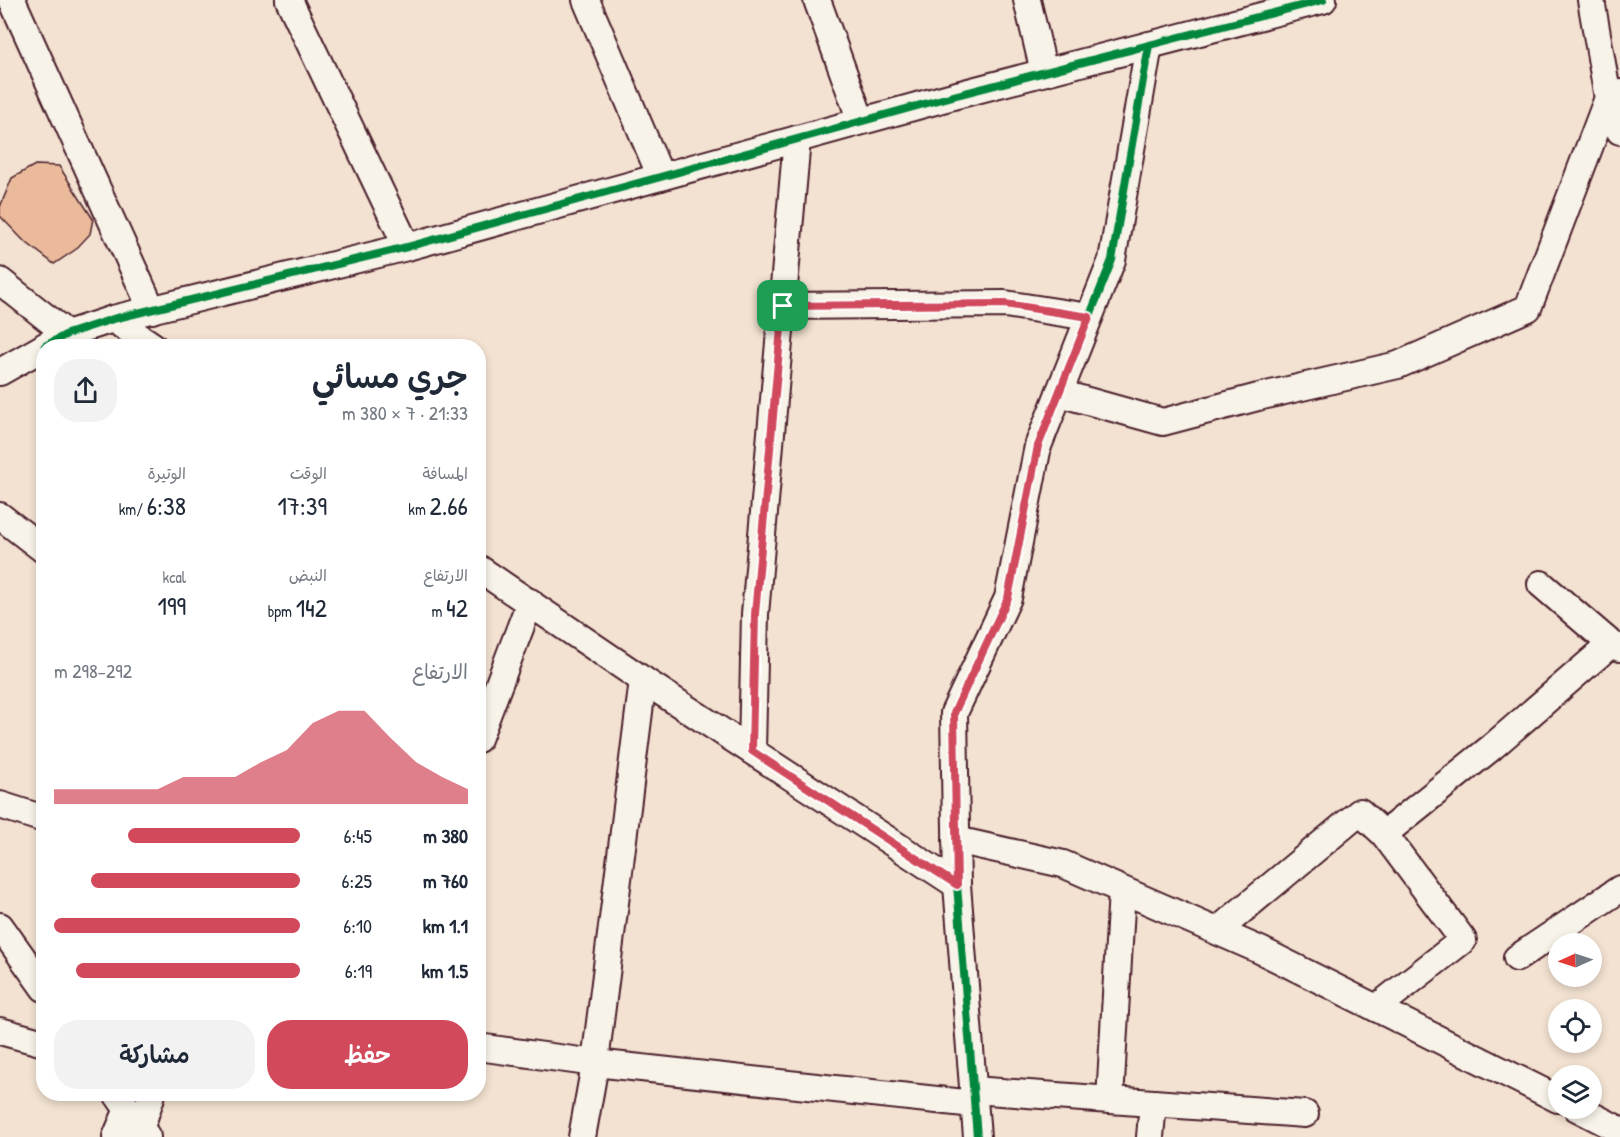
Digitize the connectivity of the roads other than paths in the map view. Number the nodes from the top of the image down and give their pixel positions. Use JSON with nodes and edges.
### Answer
{"nodes":[{"id":1,"x":12,"y":0,"type":"edge"},
{"id":2,"x":289,"y":0,"type":"edge"},
{"id":3,"x":586,"y":0,"type":"edge"},
{"id":4,"x":817,"y":0,"type":"edge"},
{"id":5,"x":1027,"y":0,"type":"edge"},
{"id":6,"x":1323,"y":0,"type":"edge"},
{"id":7,"x":1591,"y":0,"type":"edge"},
{"id":8,"x":1237,"y":11,"type":"edge"},
{"id":9,"x":1149,"y":45,"type":"junction"},
{"id":10,"x":1044,"y":72,"type":"junction"},
{"id":11,"x":1614,"y":96,"type":"edge"},
{"id":12,"x":861,"y":121,"type":"junction"},
{"id":13,"x":1620,"y":131,"type":"edge"},
{"id":14,"x":797,"y":139,"type":"junction"},
{"id":15,"x":661,"y":177,"type":"junction"},
{"id":16,"x":407,"y":247,"type":"junction"},
{"id":17,"x":0,"y":281,"type":"edge"},
{"id":18,"x":783,"y":306,"type":"junction"},
{"id":19,"x":152,"y":310,"type":"junction"},
{"id":20,"x":1089,"y":317,"type":"junction"},
{"id":21,"x":113,"y":319,"type":"junction"},
{"id":22,"x":49,"y":339,"type":"edge"},
{"id":23,"x":62,"y":339,"type":"edge"},
{"id":24,"x":143,"y":339,"type":"edge"},
{"id":25,"x":36,"y":352,"type":"edge"},
{"id":26,"x":0,"y":372,"type":"edge"},
{"id":27,"x":1059,"y":393,"type":"junction"},
{"id":28,"x":0,"y":516,"type":"edge"},
{"id":29,"x":36,"y":544,"type":"edge"},
{"id":30,"x":486,"y":573,"type":"edge"},
{"id":31,"x":1541,"y":584,"type":"dead end"},
{"id":32,"x":530,"y":602,"type":"junction"},
{"id":33,"x":1615,"y":646,"type":"edge"},
{"id":34,"x":643,"y":680,"type":"junction"},
{"id":35,"x":486,"y":717,"type":"edge"},
{"id":36,"x":752,"y":751,"type":"junction"},
{"id":37,"x":0,"y":805,"type":"edge"},
{"id":38,"x":36,"y":816,"type":"edge"},
{"id":39,"x":1384,"y":834,"type":"junction"},
{"id":40,"x":956,"y":840,"type":"junction"},
{"id":41,"x":957,"y":885,"type":"junction"},
{"id":42,"x":1620,"y":889,"type":"edge"},
{"id":43,"x":1122,"y":890,"type":"junction"},
{"id":44,"x":0,"y":926,"type":"edge"},
{"id":45,"x":1216,"y":932,"type":"junction"},
{"id":46,"x":1517,"y":958,"type":"dead end"},
{"id":47,"x":36,"y":971,"type":"edge"},
{"id":48,"x":1376,"y":1008,"type":"junction"},
{"id":49,"x":0,"y":1031,"type":"edge"},
{"id":50,"x":36,"y":1040,"type":"edge"},
{"id":51,"x":486,"y":1048,"type":"edge"},
{"id":52,"x":595,"y":1063,"type":"junction"},
{"id":53,"x":1548,"y":1094,"type":"edge"},
{"id":54,"x":973,"y":1097,"type":"junction"},
{"id":55,"x":1110,"y":1100,"type":"junction"},
{"id":56,"x":146,"y":1101,"type":"edge"},
{"id":57,"x":1153,"y":1103,"type":"junction"},
{"id":58,"x":1305,"y":1114,"type":"dead end"},
{"id":59,"x":133,"y":1117,"type":"edge"},
{"id":60,"x":1598,"y":1119,"type":"edge"},
{"id":61,"x":1620,"y":1130,"type":"edge"},
{"id":62,"x":116,"y":1137,"type":"edge"},
{"id":63,"x":582,"y":1137,"type":"edge"},
{"id":64,"x":977,"y":1137,"type":"edge"},
{"id":65,"x":1150,"y":1137,"type":"edge"}],
"edges":[{"from":1,"to":19,"type":"street"},
{"from":2,"to":16,"type":"street"},
{"from":3,"to":15,"type":"street"},
{"from":4,"to":12,"type":"street"},
{"from":5,"to":10,"type":"street"},
{"from":6,"to":8,"type":"street"},
{"from":7,"to":11,"type":"street"},
{"from":8,"to":9,"type":"street"},
{"from":9,"to":10,"type":"street"},
{"from":9,"to":20,"type":"street"},
{"from":10,"to":12,"type":"street"},
{"from":11,"to":13,"type":"street"},
{"from":11,"to":27,"type":"street"},
{"from":12,"to":14,"type":"street"},
{"from":14,"to":15,"type":"street"},
{"from":14,"to":18,"type":"street"},
{"from":15,"to":16,"type":"street"},
{"from":16,"to":19,"type":"street"},
{"from":17,"to":22,"type":"street"},
{"from":18,"to":20,"type":"street"},
{"from":18,"to":36,"type":"street"},
{"from":19,"to":21,"type":"street"},
{"from":20,"to":27,"type":"street"},
{"from":21,"to":23,"type":"street"},
{"from":21,"to":24,"type":"street"},
{"from":25,"to":26,"type":"street"},
{"from":27,"to":40,"type":"street"},
{"from":28,"to":29,"type":"street"},
{"from":30,"to":32,"type":"street"},
{"from":31,"to":33,"type":"street"},
{"from":32,"to":34,"type":"street"},
{"from":32,"to":35,"type":"street"},
{"from":33,"to":39,"type":"street"},
{"from":34,"to":36,"type":"street"},
{"from":34,"to":52,"type":"street"},
{"from":36,"to":41,"type":"street"},
{"from":37,"to":38,"type":"street"},
{"from":39,"to":45,"type":"street"},
{"from":39,"to":48,"type":"street"},
{"from":40,"to":41,"type":"street"},
{"from":40,"to":43,"type":"street"},
{"from":41,"to":54,"type":"street"},
{"from":42,"to":46,"type":"street"},
{"from":43,"to":45,"type":"street"},
{"from":43,"to":55,"type":"street"},
{"from":44,"to":47,"type":"street"},
{"from":45,"to":48,"type":"street"},
{"from":48,"to":53,"type":"street"},
{"from":49,"to":50,"type":"street"},
{"from":51,"to":52,"type":"street"},
{"from":52,"to":54,"type":"street"},
{"from":52,"to":63,"type":"street"},
{"from":54,"to":55,"type":"street"},
{"from":54,"to":64,"type":"street"},
{"from":55,"to":57,"type":"street"},
{"from":56,"to":59,"type":"street"},
{"from":57,"to":58,"type":"street"},
{"from":57,"to":65,"type":"street"},
{"from":59,"to":62,"type":"street"},
{"from":60,"to":61,"type":"street"}]}
